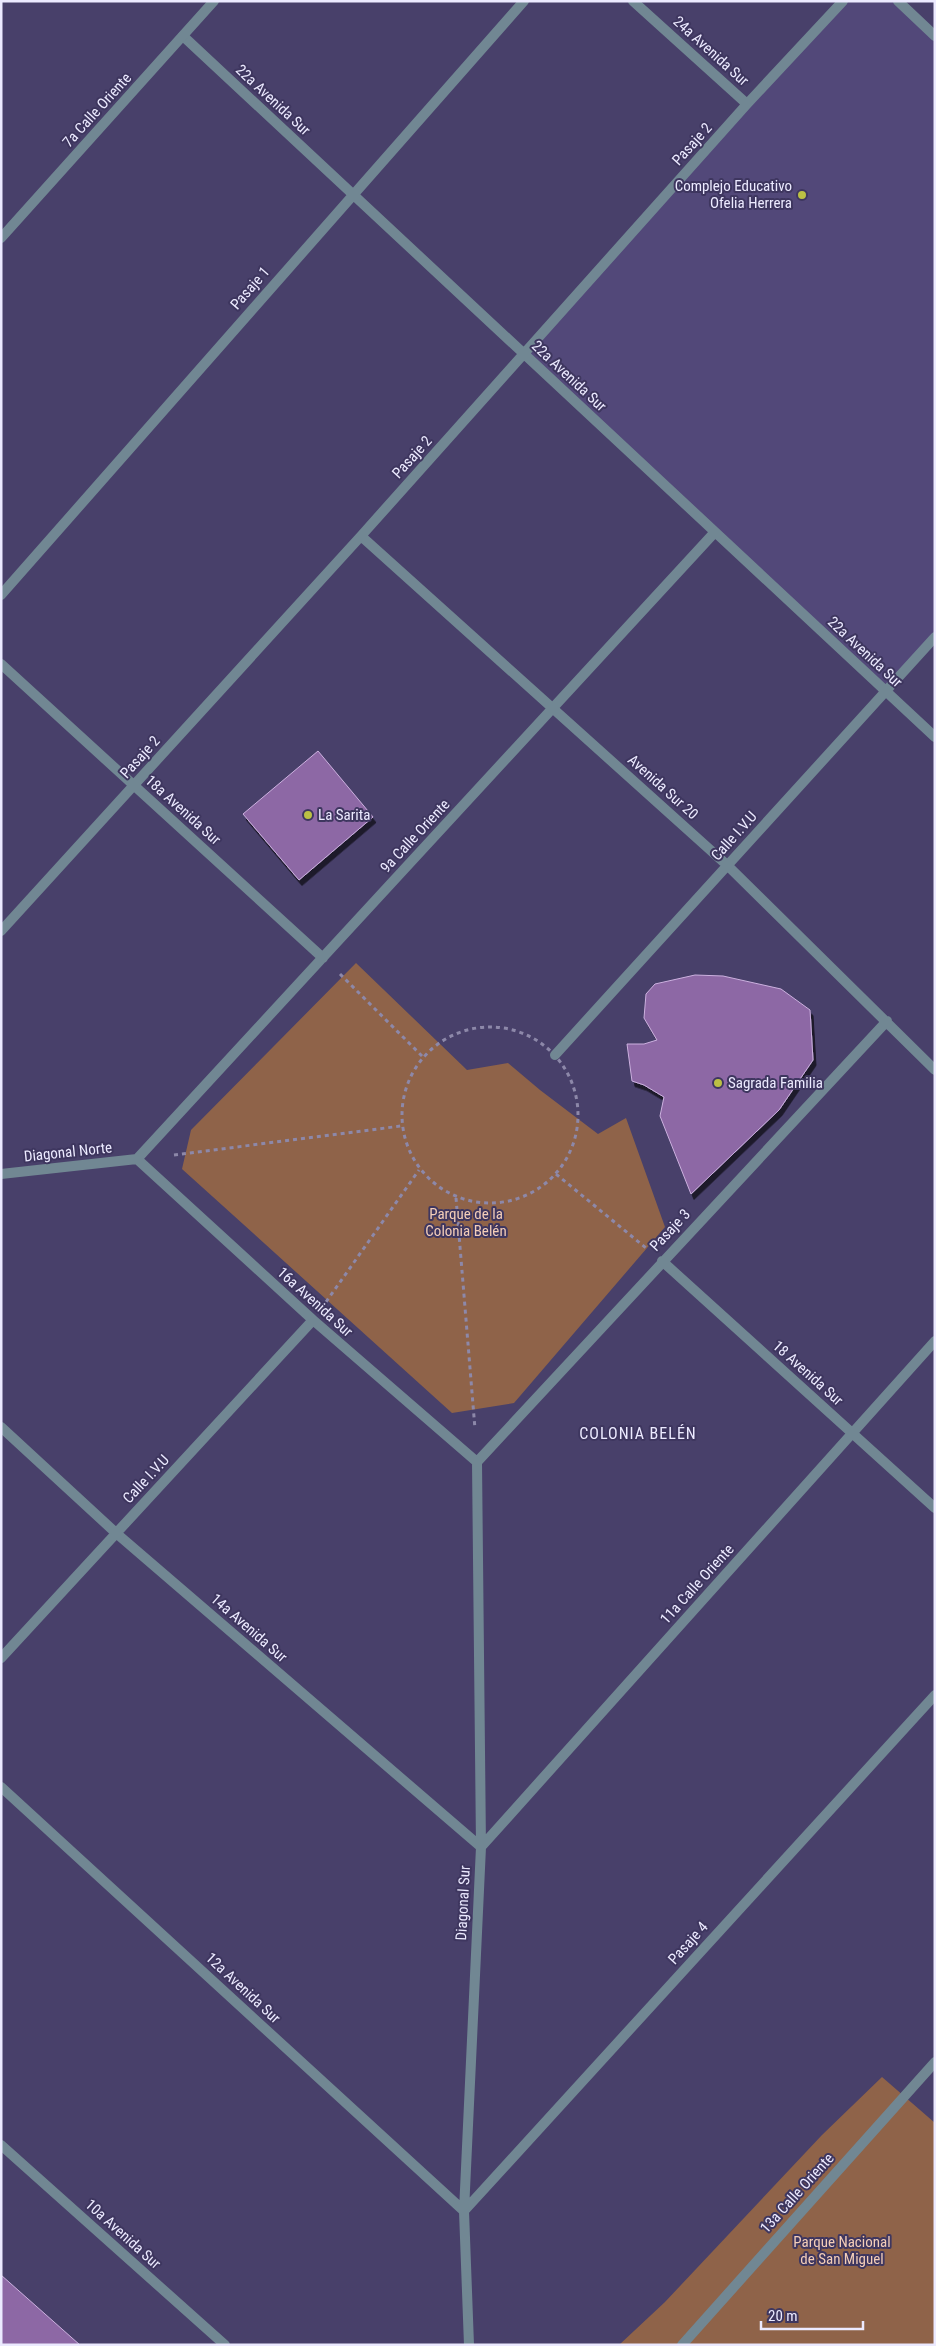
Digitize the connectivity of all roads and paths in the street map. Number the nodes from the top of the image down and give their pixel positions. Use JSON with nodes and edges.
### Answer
{"nodes":[{"id":1,"x":214,"y":1,"type":"edge"},
{"id":2,"x":524,"y":1,"type":"edge"},
{"id":3,"x":633,"y":1,"type":"edge"},
{"id":4,"x":843,"y":1,"type":"edge"},
{"id":5,"x":898,"y":1,"type":"edge"},
{"id":6,"x":183,"y":36,"type":"junction"},
{"id":7,"x":935,"y":36,"type":"edge"},
{"id":8,"x":747,"y":104,"type":"junction"},
{"id":9,"x":352,"y":194,"type":"junction"},
{"id":10,"x":1,"y":238,"type":"edge"},
{"id":11,"x":524,"y":354,"type":"junction"},
{"id":12,"x":715,"y":532,"type":"junction"},
{"id":13,"x":361,"y":536,"type":"junction"},
{"id":14,"x":1,"y":595,"type":"edge"},
{"id":15,"x":935,"y":637,"type":"edge"},
{"id":16,"x":1,"y":664,"type":"edge"},
{"id":17,"x":885,"y":691,"type":"junction"},
{"id":18,"x":553,"y":708,"type":"junction"},
{"id":19,"x":935,"y":737,"type":"edge"},
{"id":20,"x":134,"y":785,"type":"junction"},
{"id":21,"x":727,"y":865,"type":"junction"},
{"id":22,"x":1,"y":931,"type":"edge"},
{"id":23,"x":323,"y":958,"type":"junction"},
{"id":24,"x":886,"y":1021,"type":"junction"},
{"id":25,"x":555,"y":1055,"type":"junction"},
{"id":26,"x":423,"y":1057,"type":"junction"},
{"id":27,"x":935,"y":1070,"type":"edge"},
{"id":28,"x":401,"y":1126,"type":"junction"},
{"id":29,"x":137,"y":1159,"type":"junction"},
{"id":30,"x":419,"y":1170,"type":"junction"},
{"id":31,"x":1,"y":1174,"type":"edge"},
{"id":32,"x":556,"y":1174,"type":"junction"},
{"id":33,"x":456,"y":1198,"type":"junction"},
{"id":34,"x":662,"y":1261,"type":"junction"},
{"id":35,"x":313,"y":1320,"type":"junction"},
{"id":36,"x":935,"y":1341,"type":"edge"},
{"id":37,"x":1,"y":1427,"type":"edge"},
{"id":38,"x":852,"y":1433,"type":"junction"},
{"id":39,"x":477,"y":1462,"type":"junction"},
{"id":40,"x":935,"y":1508,"type":"edge"},
{"id":41,"x":116,"y":1534,"type":"junction"},
{"id":42,"x":1,"y":1658,"type":"edge"},
{"id":43,"x":935,"y":1696,"type":"edge"},
{"id":44,"x":1,"y":1787,"type":"edge"},
{"id":45,"x":481,"y":1848,"type":"junction"},
{"id":46,"x":935,"y":2062,"type":"edge"},
{"id":47,"x":1,"y":2145,"type":"edge"},
{"id":48,"x":464,"y":2212,"type":"junction"},
{"id":49,"x":224,"y":2345,"type":"edge"},
{"id":50,"x":469,"y":2345,"type":"edge"},
{"id":51,"x":682,"y":2345,"type":"edge"}],
"edges":[{"from":1,"to":6,"type":"street","name":"7a Calle Oriente"},
{"from":2,"to":9,"type":"street","name":"Pasaje 1"},
{"from":3,"to":8,"type":"street","name":"24a Avenida Sur"},
{"from":4,"to":8,"type":"street","name":"Pasaje 2"},
{"from":5,"to":7,"type":"street"},
{"from":6,"to":9,"type":"street","name":"22a Avenida Sur"},
{"from":6,"to":10,"type":"street","name":"7a Calle Oriente"},
{"from":8,"to":11,"type":"street","name":"Pasaje 2"},
{"from":9,"to":11,"type":"street","name":"22a Avenida Sur"},
{"from":9,"to":14,"type":"street","name":"Pasaje 1"},
{"from":11,"to":12,"type":"street","name":"22a Avenida Sur"},
{"from":11,"to":13,"type":"street","name":"Pasaje 2"},
{"from":12,"to":17,"type":"street","name":"22a Avenida Sur"},
{"from":12,"to":18,"type":"street","name":"9a Calle Oriente"},
{"from":13,"to":18,"type":"street","name":"Avenida Sur 20"},
{"from":13,"to":20,"type":"street","name":"Pasaje 2"},
{"from":15,"to":17,"type":"street","name":"Calle I.V.U"},
{"from":16,"to":20,"type":"street","name":"18a Avenida Sur"},
{"from":17,"to":19,"type":"street","name":"22a Avenida Sur"},
{"from":17,"to":21,"type":"street","name":"Calle I.V.U"},
{"from":18,"to":21,"type":"street","name":"Avenida Sur 20"},
{"from":18,"to":23,"type":"street","name":"9a Calle Oriente"},
{"from":20,"to":22,"type":"street","name":"Pasaje 2"},
{"from":20,"to":23,"type":"street","name":"18a Avenida Sur"},
{"from":21,"to":24,"type":"street","name":"Avenida Sur 20"},
{"from":21,"to":25,"type":"street","name":"Calle I.V.U"},
{"from":23,"to":26,"type":"path"},
{"from":23,"to":29,"type":"street","name":"9a Calle Oriente"},
{"from":24,"to":27,"type":"street","name":"Avenida Sur 20"},
{"from":24,"to":34,"type":"street","name":"Pasaje 3"},
{"from":25,"to":26,"type":"path"},
{"from":25,"to":32,"type":"path"},
{"from":26,"to":28,"type":"path"},
{"from":28,"to":29,"type":"path"},
{"from":28,"to":30,"type":"path"},
{"from":29,"to":31,"type":"street","name":"Diagonal Norte"},
{"from":29,"to":35,"type":"street","name":"16a Avenida Sur"},
{"from":30,"to":33,"type":"path"},
{"from":30,"to":35,"type":"path"},
{"from":32,"to":33,"type":"path"},
{"from":32,"to":34,"type":"path"},
{"from":33,"to":39,"type":"path"},
{"from":34,"to":38,"type":"street","name":"18 Avenida Sur"},
{"from":34,"to":39,"type":"street","name":"Pasaje 3"},
{"from":35,"to":39,"type":"street","name":"16a Avenida Sur"},
{"from":35,"to":41,"type":"street","name":"Calle I.V.U"},
{"from":36,"to":38,"type":"street","name":"11a Calle Oriente"},
{"from":37,"to":41,"type":"street","name":"14a Avenida Sur"},
{"from":38,"to":40,"type":"street","name":"18 Avenida Sur"},
{"from":38,"to":45,"type":"street","name":"11a Calle Oriente"},
{"from":39,"to":45,"type":"street","name":"Diagonal Sur"},
{"from":41,"to":42,"type":"street","name":"Calle I.V.U"},
{"from":41,"to":45,"type":"street","name":"14a Avenida Sur"},
{"from":43,"to":48,"type":"street","name":"Pasaje 4"},
{"from":44,"to":48,"type":"street","name":"12a Avenida Sur"},
{"from":45,"to":48,"type":"street","name":"Diagonal Sur"},
{"from":46,"to":51,"type":"street","name":"13a Calle Oriente"},
{"from":47,"to":49,"type":"street","name":"10a Avenida Sur"},
{"from":48,"to":50,"type":"street","name":"Diagonal Sur"}]}
